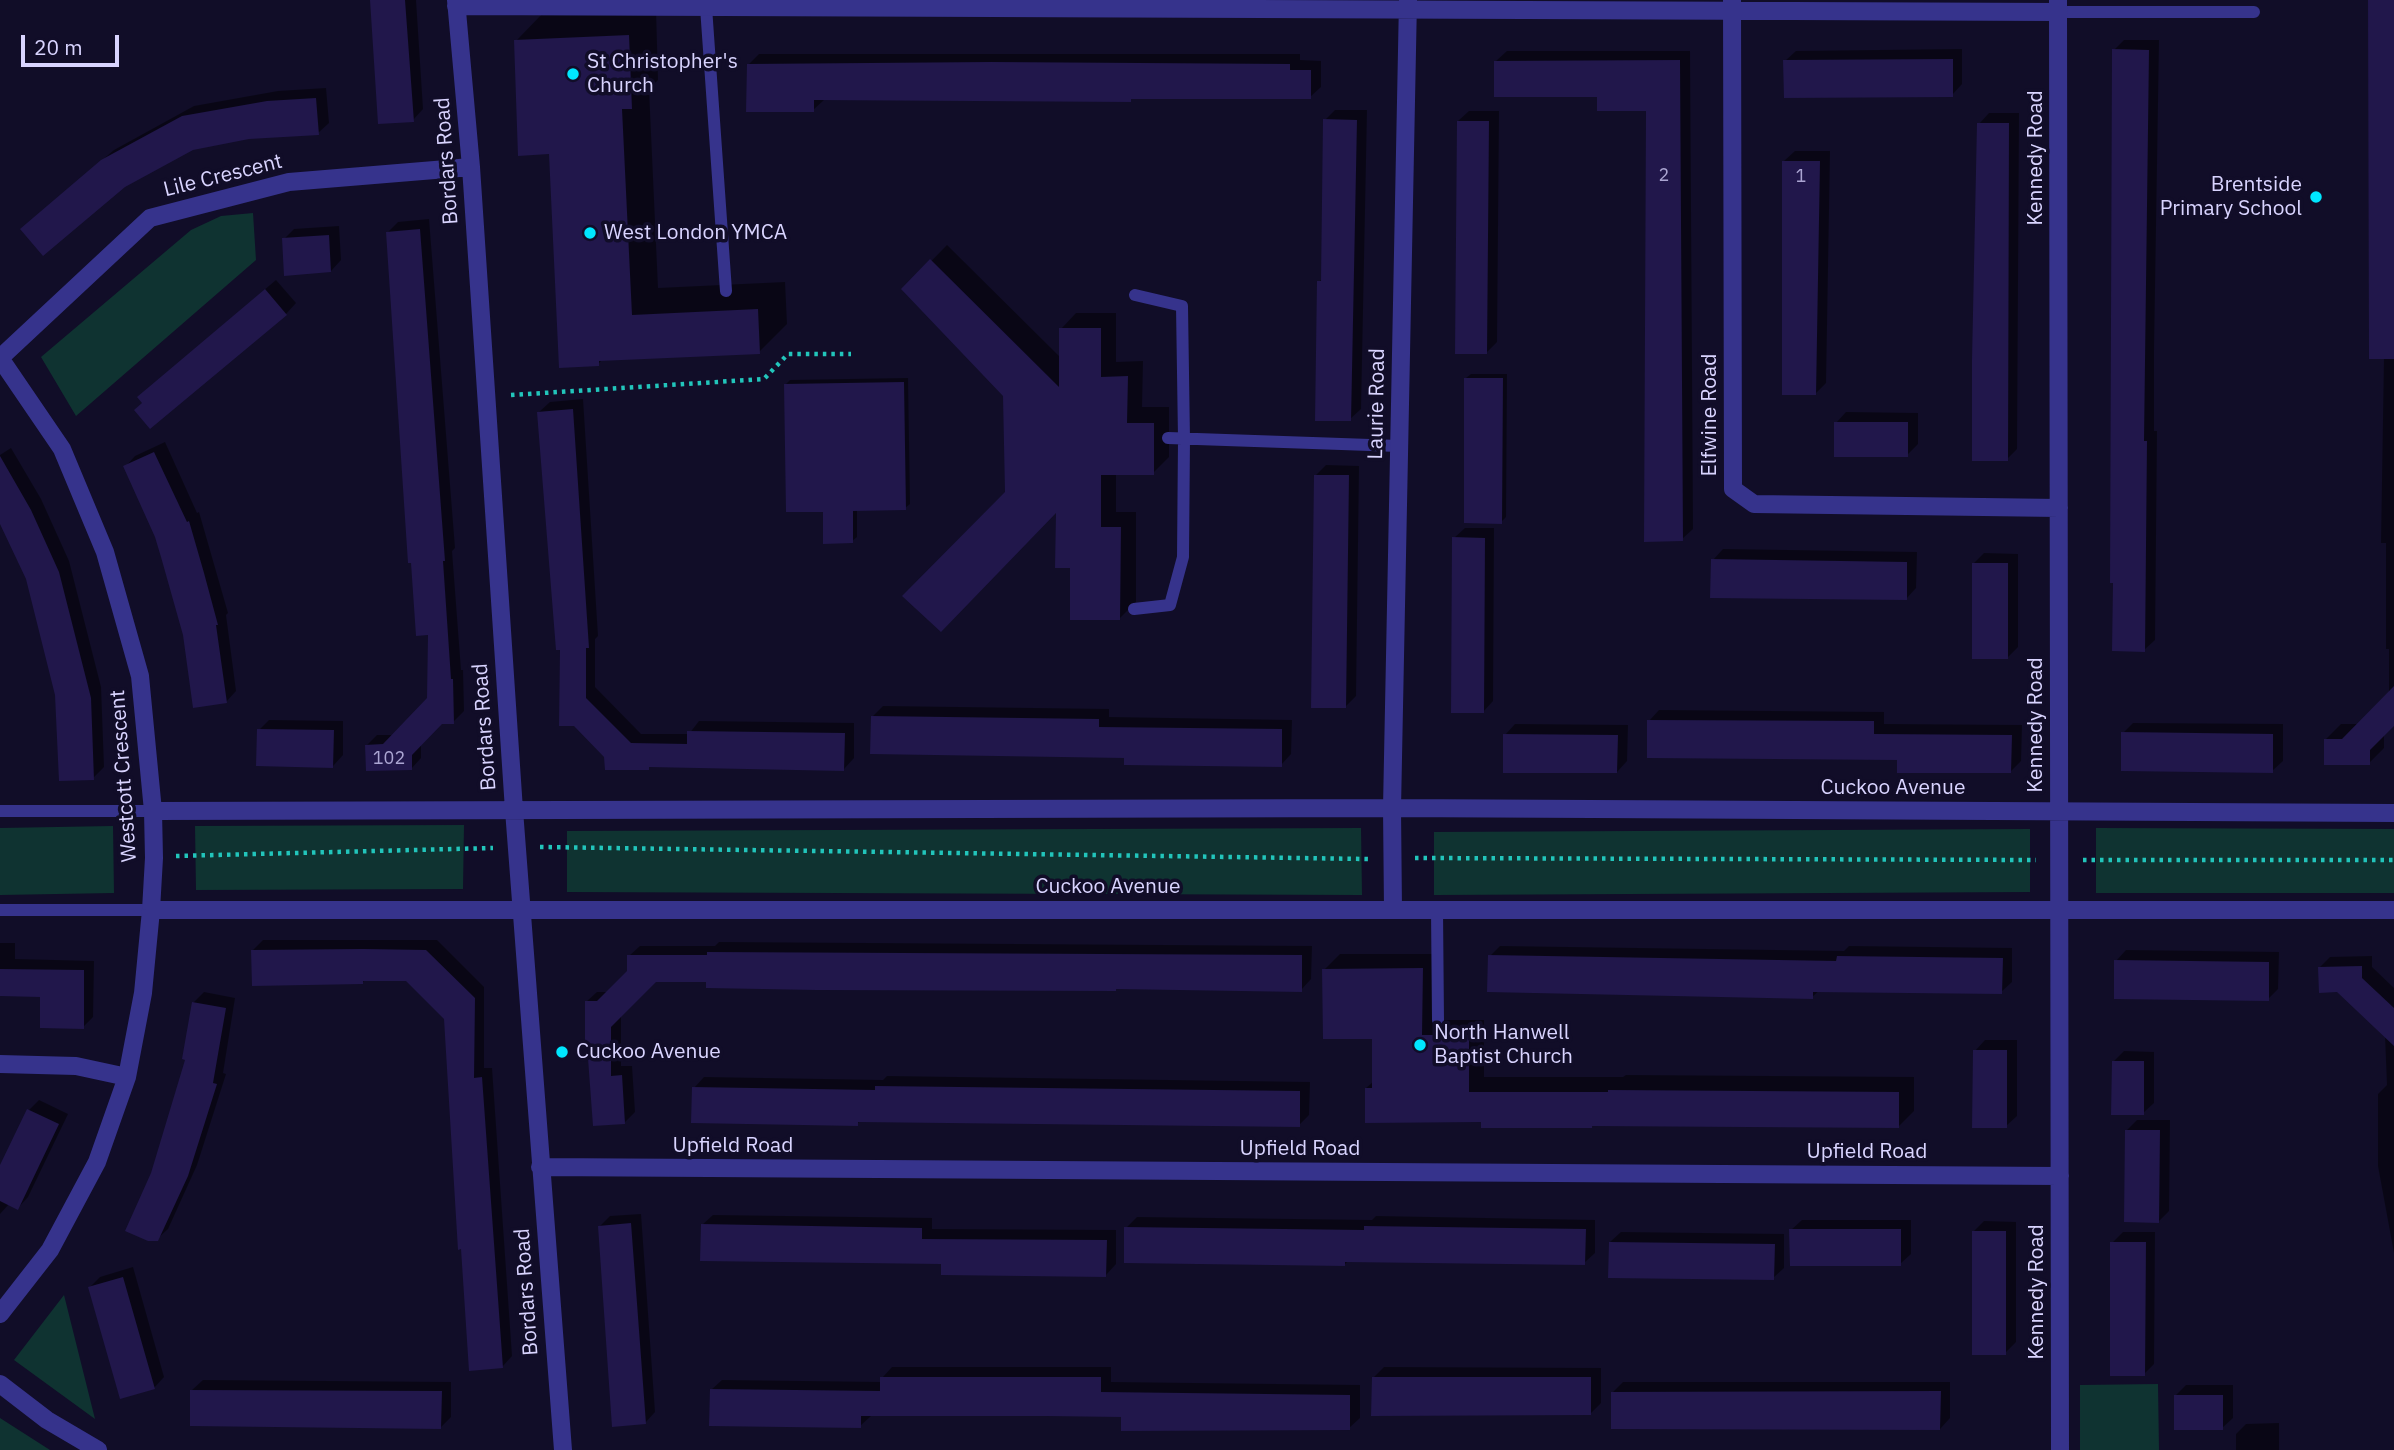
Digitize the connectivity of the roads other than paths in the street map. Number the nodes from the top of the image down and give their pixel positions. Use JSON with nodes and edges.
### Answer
{"nodes":[{"id":1,"x":456,"y":3,"type":"edge"},
{"id":2,"x":1408,"y":5,"type":"edge"},
{"id":3,"x":1732,"y":5,"type":"edge"},
{"id":4,"x":2059,"y":6,"type":"edge"},
{"id":5,"x":706,"y":7,"type":"junction"},
{"id":6,"x":2254,"y":12,"type":"dead end"},
{"id":7,"x":471,"y":167,"type":"junction"},
{"id":8,"x":726,"y":291,"type":"dead end"},
{"id":9,"x":1135,"y":295,"type":"dead end"},
{"id":10,"x":0,"y":358,"type":"edge"},
{"id":11,"x":1168,"y":439,"type":"dead end"},
{"id":12,"x":1184,"y":439,"type":"junction"},
{"id":13,"x":1399,"y":446,"type":"junction"},
{"id":14,"x":2059,"y":508,"type":"junction"},
{"id":15,"x":1134,"y":609,"type":"dead end"},
{"id":16,"x":1392,"y":808,"type":"junction"},
{"id":17,"x":514,"y":810,"type":"junction"},
{"id":18,"x":0,"y":811,"type":"edge"},
{"id":19,"x":153,"y":811,"type":"junction"},
{"id":20,"x":2059,"y":812,"type":"junction"},
{"id":21,"x":2394,"y":813,"type":"edge"},
{"id":22,"x":521,"y":908,"type":"junction"},
{"id":23,"x":151,"y":909,"type":"junction"},
{"id":24,"x":2059,"y":909,"type":"junction"},
{"id":25,"x":0,"y":910,"type":"edge"},
{"id":26,"x":2394,"y":910,"type":"edge"},
{"id":27,"x":1393,"y":911,"type":"junction"},
{"id":28,"x":1437,"y":911,"type":"junction"},
{"id":29,"x":1438,"y":1020,"type":"dead end"},
{"id":30,"x":0,"y":1064,"type":"edge"},
{"id":31,"x":127,"y":1077,"type":"junction"},
{"id":32,"x":540,"y":1167,"type":"junction"},
{"id":33,"x":2060,"y":1176,"type":"junction"},
{"id":34,"x":0,"y":1314,"type":"edge"},
{"id":35,"x":0,"y":1384,"type":"edge"},
{"id":36,"x":97,"y":1450,"type":"edge"},
{"id":37,"x":563,"y":1450,"type":"edge"},
{"id":38,"x":2060,"y":1450,"type":"edge"}],
"edges":[{"from":1,"to":5,"type":"street"},
{"from":1,"to":7,"type":"street","name":"Bordars Road"},
{"from":2,"to":3,"type":"street"},
{"from":2,"to":5,"type":"street"},
{"from":2,"to":13,"type":"street","name":"Laurie Road"},
{"from":3,"to":4,"type":"street"},
{"from":3,"to":14,"type":"street","name":"Elfwine Road"},
{"from":4,"to":6,"type":"lane"},
{"from":4,"to":14,"type":"street","name":"Kennedy Road"},
{"from":5,"to":8,"type":"lane"},
{"from":7,"to":10,"type":"street","name":"Lile Crescent"},
{"from":7,"to":17,"type":"street","name":"Bordars Road"},
{"from":9,"to":12,"type":"lane"},
{"from":10,"to":19,"type":"street","name":"Westcott Crescent"},
{"from":11,"to":12,"type":"lane"},
{"from":12,"to":13,"type":"lane"},
{"from":12,"to":15,"type":"lane"},
{"from":13,"to":16,"type":"street","name":"Laurie Road"},
{"from":14,"to":20,"type":"street","name":"Kennedy Road"},
{"from":16,"to":17,"type":"street","name":"Cuckoo Avenue"},
{"from":16,"to":20,"type":"street","name":"Cuckoo Avenue"},
{"from":16,"to":27,"type":"street"},
{"from":17,"to":19,"type":"street","name":"Cuckoo Avenue"},
{"from":17,"to":22,"type":"street","name":"Bordars Road"},
{"from":18,"to":19,"type":"lane"},
{"from":19,"to":23,"type":"street","name":"Westcott Crescent"},
{"from":20,"to":21,"type":"street","name":"Cuckoo Avenue"},
{"from":20,"to":24,"type":"street","name":"Kennedy Road"},
{"from":22,"to":23,"type":"street","name":"Cuckoo Avenue"},
{"from":22,"to":27,"type":"street","name":"Cuckoo Avenue"},
{"from":22,"to":32,"type":"street","name":"Bordars Road"},
{"from":23,"to":25,"type":"lane"},
{"from":23,"to":31,"type":"street","name":"Westcott Crescent"},
{"from":24,"to":26,"type":"street","name":"Cuckoo Avenue"},
{"from":24,"to":28,"type":"street","name":"Cuckoo Avenue"},
{"from":24,"to":33,"type":"street","name":"Kennedy Road"},
{"from":27,"to":28,"type":"street","name":"Cuckoo Avenue"},
{"from":28,"to":29,"type":"lane"},
{"from":30,"to":31,"type":"street"},
{"from":31,"to":34,"type":"street","name":"Westcott Crescent"},
{"from":32,"to":33,"type":"street","name":"Upfield Road"},
{"from":32,"to":37,"type":"street","name":"Bordars Road"},
{"from":33,"to":38,"type":"street","name":"Kennedy Road"},
{"from":35,"to":36,"type":"street"}]}
